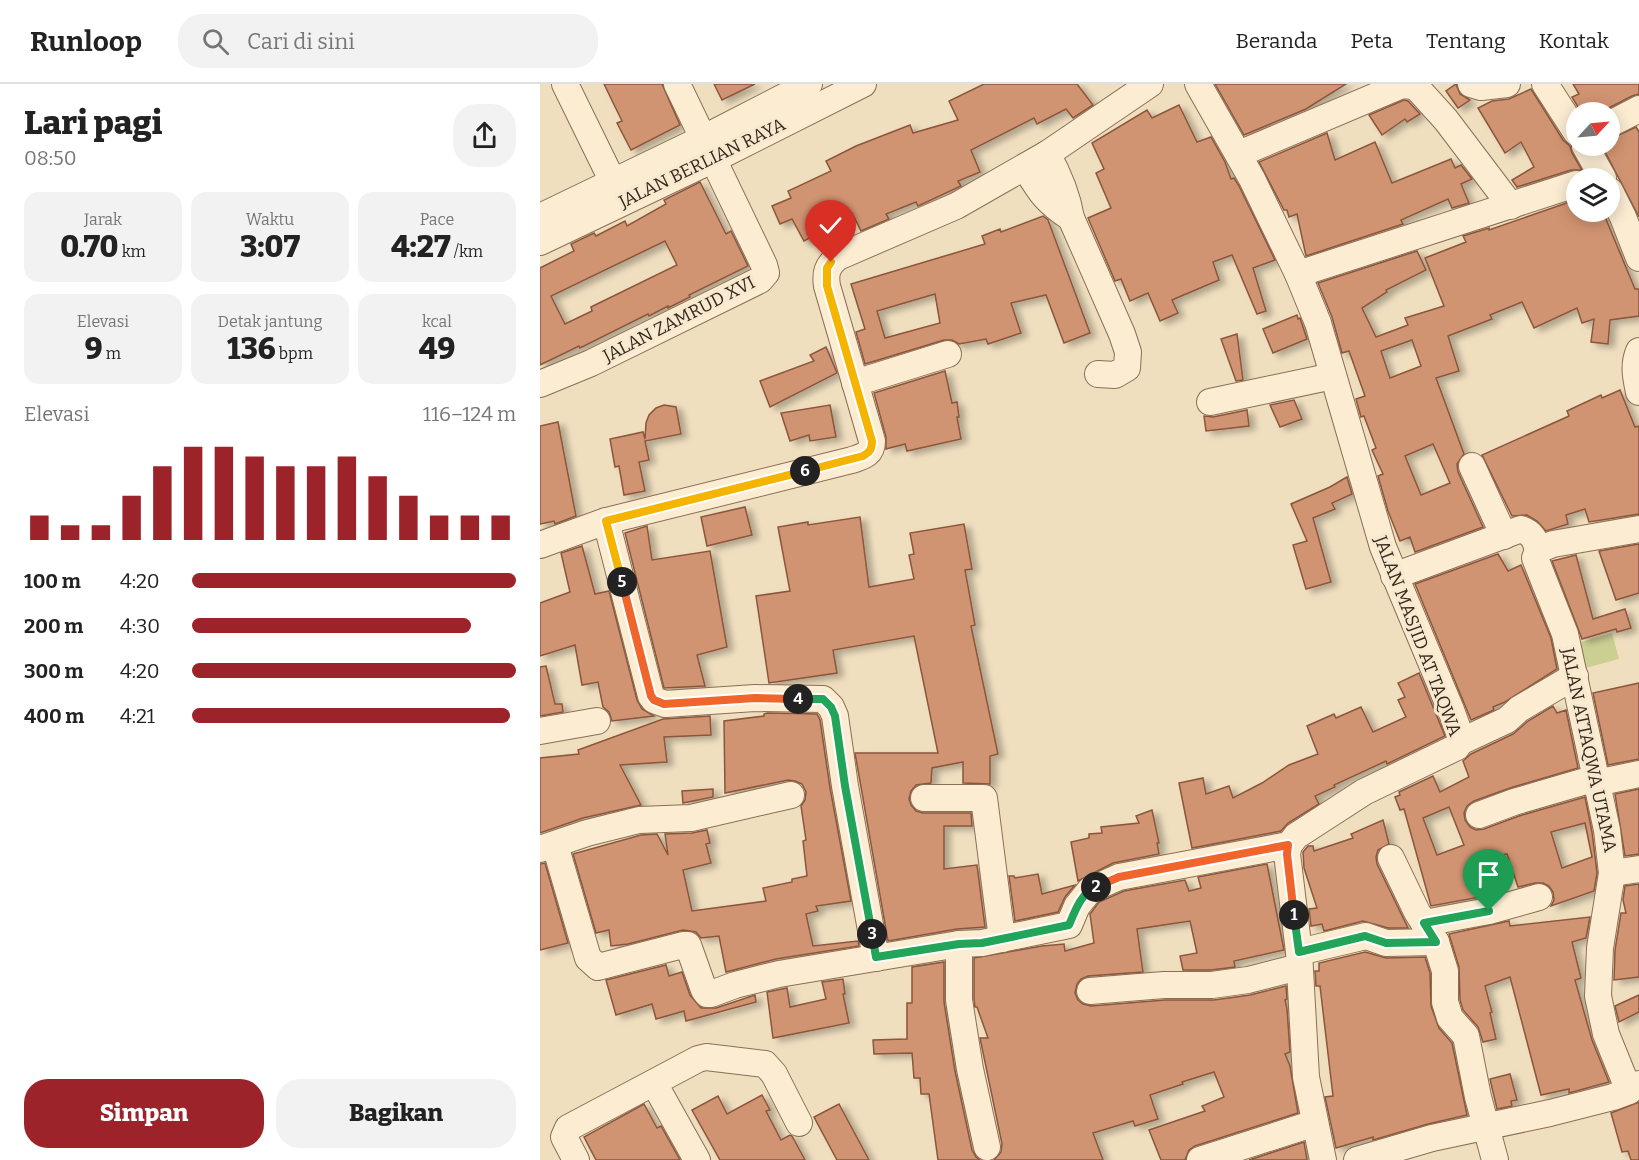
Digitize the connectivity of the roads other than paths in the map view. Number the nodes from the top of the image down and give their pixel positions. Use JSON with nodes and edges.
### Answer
{"nodes":[{"id":1,"x":565,"y":84,"type":"edge"},
{"id":2,"x":677,"y":84,"type":"edge"},
{"id":3,"x":808,"y":84,"type":"edge"},
{"id":4,"x":863,"y":84,"type":"edge"},
{"id":5,"x":1150,"y":84,"type":"edge"},
{"id":6,"x":1198,"y":84,"type":"edge"},
{"id":7,"x":1471,"y":84,"type":"edge"},
{"id":8,"x":1507,"y":84,"type":"edge"},
{"id":9,"x":1545,"y":84,"type":"edge"},
{"id":10,"x":1639,"y":109,"type":"edge"},
{"id":11,"x":1566,"y":117,"type":"edge"},
{"id":12,"x":1620,"y":119,"type":"edge"},
{"id":13,"x":709,"y":148,"type":"junction"},
{"id":14,"x":1047,"y":154,"type":"junction"},
{"id":15,"x":1239,"y":154,"type":"junction"},
{"id":16,"x":1026,"y":167,"type":"junction"},
{"id":17,"x":613,"y":182,"type":"junction"},
{"id":18,"x":1566,"y":187,"type":"edge"},
{"id":19,"x":1620,"y":201,"type":"edge"},
{"id":20,"x":1511,"y":206,"type":"junction"},
{"id":21,"x":1631,"y":213,"type":"edge"},
{"id":22,"x":540,"y":217,"type":"edge"},
{"id":23,"x":1071,"y":218,"type":"junction"},
{"id":24,"x":540,"y":242,"type":"edge"},
{"id":25,"x":1639,"y":258,"type":"edge"},
{"id":26,"x":1298,"y":274,"type":"junction"},
{"id":27,"x":1639,"y":351,"type":"edge"},
{"id":28,"x":948,"y":354,"type":"dead end"},
{"id":29,"x":1098,"y":374,"type":"dead end"},
{"id":30,"x":1333,"y":376,"type":"junction"},
{"id":31,"x":855,"y":383,"type":"junction"},
{"id":32,"x":540,"y":384,"type":"edge"},
{"id":33,"x":1639,"y":392,"type":"edge"},
{"id":34,"x":1210,"y":402,"type":"dead end"},
{"id":35,"x":1472,"y":466,"type":"dead end"},
{"id":36,"x":606,"y":521,"type":"junction"},
{"id":37,"x":1639,"y":529,"type":"edge"},
{"id":38,"x":1504,"y":536,"type":"junction"},
{"id":39,"x":540,"y":545,"type":"edge"},
{"id":40,"x":1538,"y":550,"type":"junction"},
{"id":41,"x":1394,"y":576,"type":"junction"},
{"id":42,"x":1575,"y":676,"type":"junction"},
{"id":43,"x":597,"y":721,"type":"dead end"},
{"id":44,"x":540,"y":731,"type":"edge"},
{"id":45,"x":1460,"y":742,"type":"junction"},
{"id":46,"x":1639,"y":774,"type":"edge"},
{"id":47,"x":1596,"y":781,"type":"junction"},
{"id":48,"x":791,"y":795,"type":"dead end"},
{"id":49,"x":924,"y":798,"type":"dead end"},
{"id":50,"x":1479,"y":815,"type":"dead end"},
{"id":51,"x":1288,"y":845,"type":"junction"},
{"id":52,"x":548,"y":847,"type":"edge"},
{"id":53,"x":1391,"y":858,"type":"dead end"},
{"id":54,"x":1639,"y":869,"type":"edge"},
{"id":55,"x":1612,"y":873,"type":"junction"},
{"id":56,"x":1539,"y":897,"type":"dead end"},
{"id":57,"x":1430,"y":932,"type":"junction"},
{"id":58,"x":1002,"y":939,"type":"junction"},
{"id":59,"x":959,"y":944,"type":"junction"},
{"id":60,"x":876,"y":957,"type":"junction"},
{"id":61,"x":1299,"y":959,"type":"junction"},
{"id":62,"x":1090,"y":992,"type":"dead end"},
{"id":63,"x":654,"y":1083,"type":"junction"},
{"id":64,"x":1634,"y":1088,"type":"edge"},
{"id":65,"x":799,"y":1123,"type":"dead end"},
{"id":66,"x":1315,"y":1123,"type":"junction"},
{"id":67,"x":1486,"y":1126,"type":"junction"},
{"id":68,"x":987,"y":1146,"type":"dead end"},
{"id":69,"x":576,"y":1160,"type":"edge"},
{"id":70,"x":697,"y":1160,"type":"edge"},
{"id":71,"x":1200,"y":1160,"type":"edge"},
{"id":72,"x":1323,"y":1160,"type":"edge"},
{"id":73,"x":1357,"y":1160,"type":"edge"},
{"id":74,"x":1495,"y":1160,"type":"edge"}],
"edges":[{"from":1,"to":17,"type":"street"},
{"from":2,"to":13,"type":"street"},
{"from":3,"to":13,"type":"street","name":"JALAN BERLIAN RAYA"},
{"from":4,"to":13,"type":"street","name":"JALAN BERLIAN RAYA"},
{"from":5,"to":14,"type":"street"},
{"from":6,"to":15,"type":"street","name":"JALAN MASJID AT TAQWA"},
{"from":7,"to":8,"type":"street"},
{"from":9,"to":11,"type":"street"},
{"from":10,"to":12,"type":"street"},
{"from":13,"to":17,"type":"street","name":"JALAN BERLIAN RAYA"},
{"from":13,"to":24,"type":"street","name":"JALAN BERLIAN RAYA"},
{"from":13,"to":32,"type":"street","name":"JALAN ZAMRUD XVI"},
{"from":14,"to":16,"type":"street"},
{"from":14,"to":23,"type":"street"},
{"from":15,"to":20,"type":"street"},
{"from":15,"to":26,"type":"street","name":"JALAN MASJID AT TAQWA"},
{"from":16,"to":23,"type":"street"},
{"from":16,"to":31,"type":"street"},
{"from":17,"to":22,"type":"street","name":"JALAN BERLIAN RAYA"},
{"from":18,"to":20,"type":"street"},
{"from":19,"to":21,"type":"street"},
{"from":20,"to":26,"type":"street"},
{"from":21,"to":25,"type":"street"},
{"from":23,"to":29,"type":"street"},
{"from":26,"to":30,"type":"street","name":"JALAN MASJID AT TAQWA"},
{"from":27,"to":33,"type":"street"},
{"from":28,"to":31,"type":"street"},
{"from":30,"to":34,"type":"street"},
{"from":30,"to":41,"type":"street","name":"JALAN MASJID AT TAQWA"},
{"from":31,"to":36,"type":"street"},
{"from":35,"to":38,"type":"street"},
{"from":36,"to":39,"type":"street"},
{"from":36,"to":60,"type":"street"},
{"from":37,"to":40,"type":"street"},
{"from":38,"to":40,"type":"street"},
{"from":38,"to":41,"type":"street"},
{"from":40,"to":42,"type":"street","name":"JALAN ATTAQWA UTAMA"},
{"from":41,"to":45,"type":"street","name":"JALAN MASJID AT TAQWA"},
{"from":42,"to":45,"type":"street"},
{"from":42,"to":47,"type":"street","name":"JALAN ATTAQWA UTAMA"},
{"from":43,"to":44,"type":"street"},
{"from":45,"to":51,"type":"street","name":"JALAN MASJID AT TAQWA"},
{"from":46,"to":47,"type":"street"},
{"from":47,"to":50,"type":"street"},
{"from":47,"to":55,"type":"street","name":"JALAN ATTAQWA UTAMA"},
{"from":48,"to":52,"type":"street"},
{"from":49,"to":58,"type":"street"},
{"from":51,"to":58,"type":"street"},
{"from":51,"to":61,"type":"street"},
{"from":52,"to":60,"type":"street"},
{"from":53,"to":57,"type":"street"},
{"from":54,"to":55,"type":"street"},
{"from":55,"to":64,"type":"street","name":"JALAN ATTAQWA UTAMA"},
{"from":56,"to":57,"type":"street"},
{"from":57,"to":61,"type":"street"},
{"from":57,"to":67,"type":"street"},
{"from":58,"to":59,"type":"street"},
{"from":59,"to":60,"type":"street"},
{"from":59,"to":68,"type":"street"},
{"from":61,"to":62,"type":"street"},
{"from":61,"to":66,"type":"street"},
{"from":63,"to":65,"type":"street"},
{"from":63,"to":69,"type":"street"},
{"from":63,"to":70,"type":"street"},
{"from":64,"to":67,"type":"street"},
{"from":66,"to":71,"type":"street"},
{"from":66,"to":72,"type":"street"},
{"from":67,"to":73,"type":"street"},
{"from":67,"to":74,"type":"street"}]}
